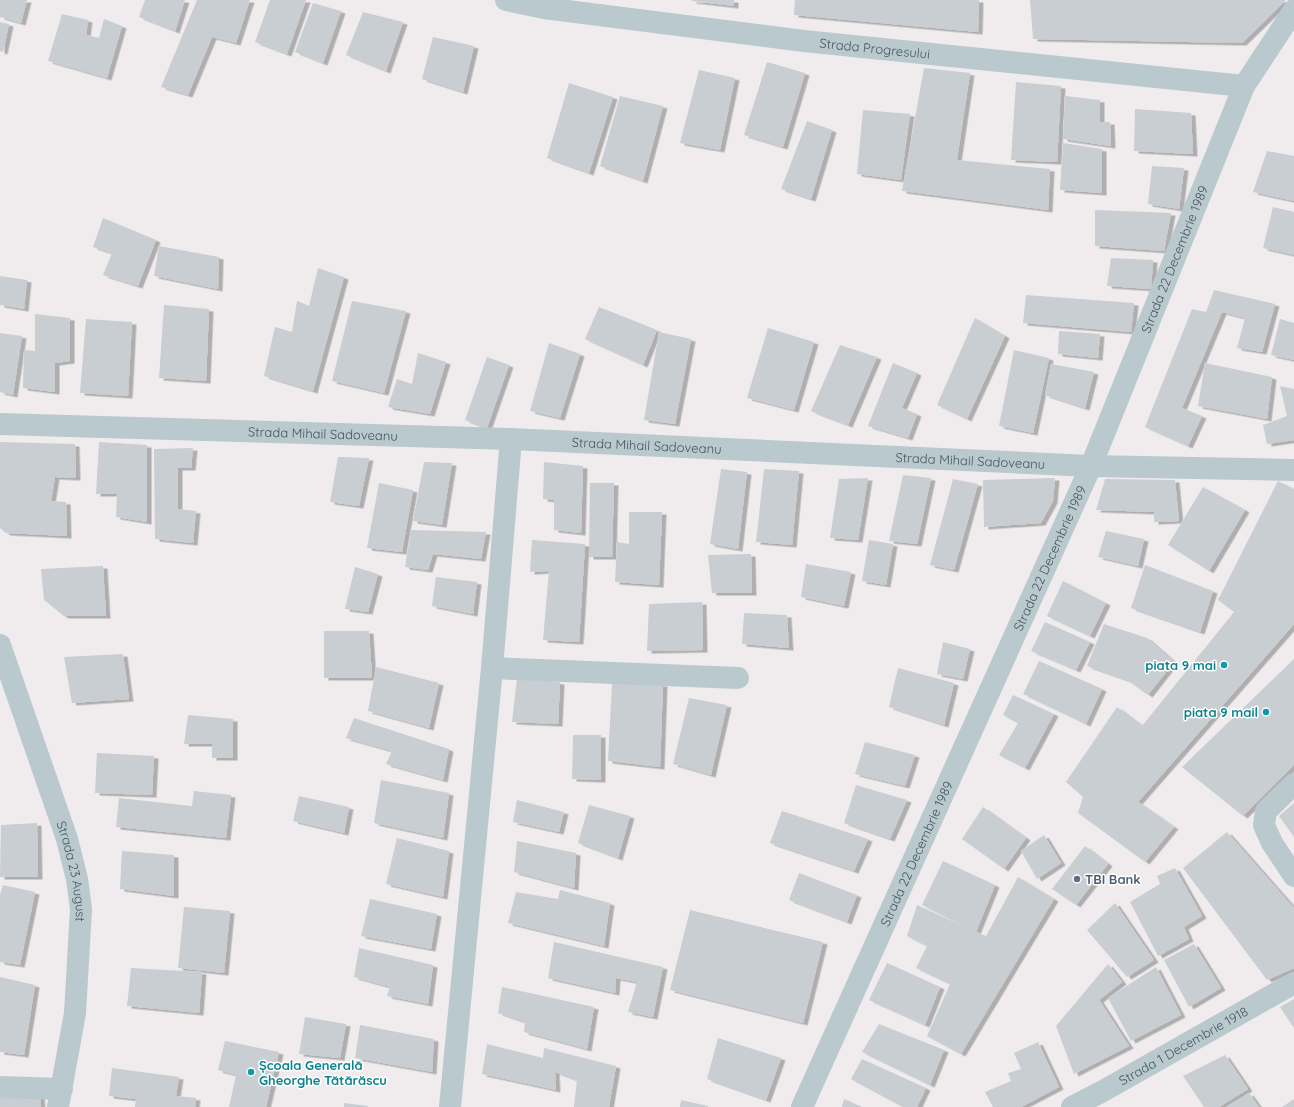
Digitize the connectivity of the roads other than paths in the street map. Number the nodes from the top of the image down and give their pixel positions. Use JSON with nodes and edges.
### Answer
{"nodes":[{"id":1,"x":506,"y":0,"type":"edge"},
{"id":2,"x":1294,"y":10,"type":"edge"},
{"id":3,"x":1244,"y":86,"type":"junction"},
{"id":4,"x":0,"y":424,"type":"edge"},
{"id":5,"x":510,"y":439,"type":"junction"},
{"id":6,"x":1091,"y":466,"type":"junction"},
{"id":7,"x":1294,"y":470,"type":"edge"},
{"id":8,"x":0,"y":645,"type":"edge"},
{"id":9,"x":492,"y":668,"type":"junction"},
{"id":10,"x":738,"y":678,"type":"dead end"},
{"id":11,"x":1294,"y":784,"type":"edge"},
{"id":12,"x":1294,"y":876,"type":"edge"},
{"id":13,"x":1294,"y":983,"type":"edge"},
{"id":14,"x":0,"y":1087,"type":"edge"},
{"id":15,"x":60,"y":1098,"type":"edge"},
{"id":16,"x":450,"y":1107,"type":"edge"},
{"id":17,"x":802,"y":1107,"type":"edge"},
{"id":18,"x":1072,"y":1107,"type":"edge"}],
"edges":[{"from":1,"to":3,"type":"street","name":"Strada Progresului"},
{"from":2,"to":3,"type":"street","name":"Strada 22 Decembrie 1989"},
{"from":3,"to":6,"type":"street","name":"Strada 22 Decembrie 1989"},
{"from":4,"to":5,"type":"street","name":"Strada Mihail Sadoveanu"},
{"from":5,"to":6,"type":"street","name":"Strada Mihail Sadoveanu"},
{"from":5,"to":9,"type":"street"},
{"from":6,"to":7,"type":"street","name":"Strada Mihail Sadoveanu"},
{"from":6,"to":17,"type":"street","name":"Strada 22 Decembrie 1989"},
{"from":8,"to":15,"type":"street","name":"Strada 23 August"},
{"from":9,"to":10,"type":"street"},
{"from":9,"to":16,"type":"street"},
{"from":11,"to":12,"type":"street"},
{"from":13,"to":18,"type":"street","name":"Strada 1 Decembrie 1918"},
{"from":14,"to":15,"type":"street"}]}
